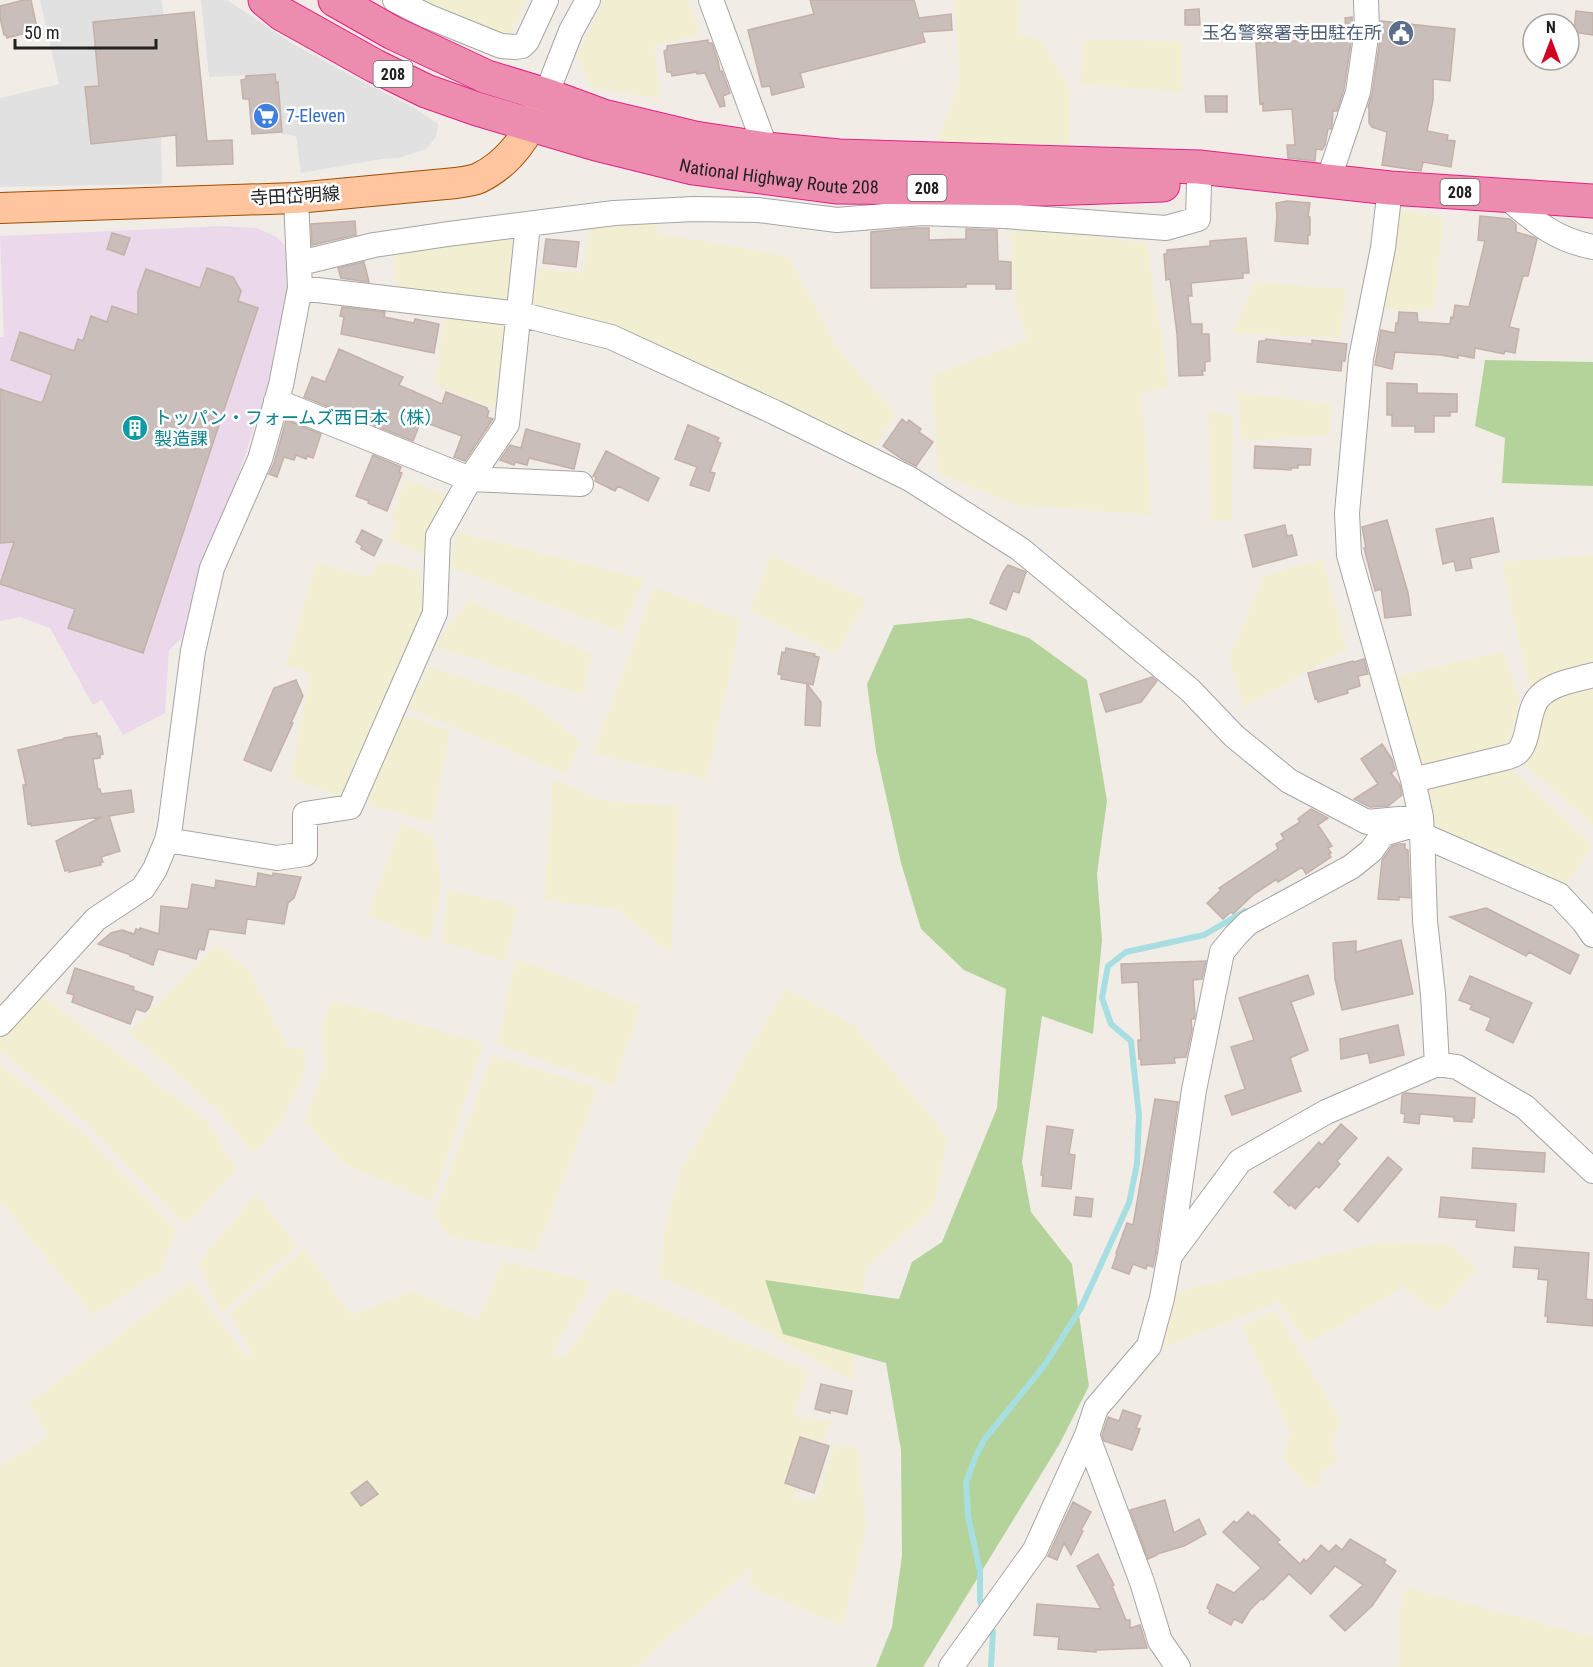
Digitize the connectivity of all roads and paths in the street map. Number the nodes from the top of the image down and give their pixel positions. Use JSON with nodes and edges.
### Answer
{"nodes":[{"id":1,"x":265,"y":0,"type":"edge"},
{"id":2,"x":334,"y":0,"type":"edge"},
{"id":3,"x":395,"y":0,"type":"edge"},
{"id":4,"x":546,"y":0,"type":"edge"},
{"id":5,"x":588,"y":0,"type":"edge"},
{"id":6,"x":711,"y":0,"type":"edge"},
{"id":7,"x":1366,"y":0,"type":"edge"},
{"id":8,"x":546,"y":95,"type":"junction"},
{"id":9,"x":532,"y":126,"type":"junction"},
{"id":10,"x":766,"y":149,"type":"junction"},
{"id":11,"x":1328,"y":181,"type":"junction"},
{"id":12,"x":1199,"y":184,"type":"junction"},
{"id":13,"x":836,"y":187,"type":"junction"},
{"id":14,"x":1389,"y":188,"type":"junction"},
{"id":15,"x":1505,"y":196,"type":"junction"},
{"id":16,"x":296,"y":198,"type":"junction"},
{"id":17,"x":1593,"y":201,"type":"edge"},
{"id":18,"x":0,"y":208,"type":"edge"},
{"id":19,"x":837,"y":220,"type":"junction"},
{"id":20,"x":528,"y":224,"type":"junction"},
{"id":21,"x":1593,"y":247,"type":"edge"},
{"id":22,"x":300,"y":263,"type":"junction"},
{"id":23,"x":300,"y":288,"type":"junction"},
{"id":24,"x":519,"y":314,"type":"junction"},
{"id":25,"x":276,"y":401,"type":"junction"},
{"id":26,"x":471,"y":479,"type":"junction"},
{"id":27,"x":581,"y":484,"type":"dead end"},
{"id":28,"x":1593,"y":675,"type":"edge"},
{"id":29,"x":1413,"y":780,"type":"junction"},
{"id":30,"x":1421,"y":823,"type":"junction"},
{"id":31,"x":167,"y":840,"type":"junction"},
{"id":32,"x":1593,"y":934,"type":"edge"},
{"id":33,"x":0,"y":1024,"type":"edge"},
{"id":34,"x":1437,"y":1064,"type":"junction"},
{"id":35,"x":1593,"y":1171,"type":"edge"},
{"id":36,"x":1170,"y":1255,"type":"junction"},
{"id":37,"x":1087,"y":1435,"type":"junction"},
{"id":38,"x":951,"y":1667,"type":"edge"},
{"id":39,"x":1178,"y":1667,"type":"edge"}],
"edges":[{"from":1,"to":9,"type":"highway","name":"National Highway Route 208","number":"208"},
{"from":2,"to":8,"type":"highway","name":"National Highway Route 208","number":"208"},
{"from":3,"to":4,"type":"street"},
{"from":5,"to":8,"type":"street"},
{"from":6,"to":10,"type":"street"},
{"from":7,"to":11,"type":"street"},
{"from":8,"to":9,"type":"main road","name":"寺田岱明線"},
{"from":8,"to":10,"type":"highway","name":"National Highway Route 208","number":"208"},
{"from":9,"to":13,"type":"highway","name":"National Highway Route 208","number":"208"},
{"from":9,"to":16,"type":"main road","name":"寺田岱明線"},
{"from":10,"to":11,"type":"highway","name":"National Highway Route 208","number":"208"},
{"from":11,"to":12,"type":"highway","name":"National Highway Route 208","number":"208"},
{"from":11,"to":14,"type":"highway","name":"National Highway Route 208","number":"208"},
{"from":12,"to":13,"type":"highway","name":"National Highway Route 208","number":"208"},
{"from":12,"to":19,"type":"street"},
{"from":13,"to":19,"type":"street"},
{"from":14,"to":15,"type":"highway","name":"National Highway Route 208","number":"208"},
{"from":14,"to":29,"type":"street"},
{"from":15,"to":17,"type":"highway","name":"National Highway Route 208","number":"208"},
{"from":15,"to":21,"type":"street"},
{"from":16,"to":18,"type":"main road","name":"寺田岱明線"},
{"from":16,"to":22,"type":"street"},
{"from":19,"to":20,"type":"street"},
{"from":20,"to":22,"type":"street"},
{"from":20,"to":24,"type":"street"},
{"from":22,"to":23,"type":"street"},
{"from":23,"to":24,"type":"street"},
{"from":23,"to":25,"type":"street"},
{"from":24,"to":26,"type":"street"},
{"from":24,"to":30,"type":"street"},
{"from":25,"to":26,"type":"street"},
{"from":25,"to":31,"type":"street"},
{"from":26,"to":27,"type":"street"},
{"from":26,"to":31,"type":"street"},
{"from":28,"to":29,"type":"street"},
{"from":29,"to":30,"type":"street"},
{"from":30,"to":32,"type":"street"},
{"from":30,"to":34,"type":"street"},
{"from":30,"to":36,"type":"street"},
{"from":31,"to":33,"type":"street"},
{"from":34,"to":35,"type":"street"},
{"from":34,"to":36,"type":"street"},
{"from":36,"to":37,"type":"street"},
{"from":37,"to":38,"type":"street"},
{"from":37,"to":39,"type":"street"}]}
